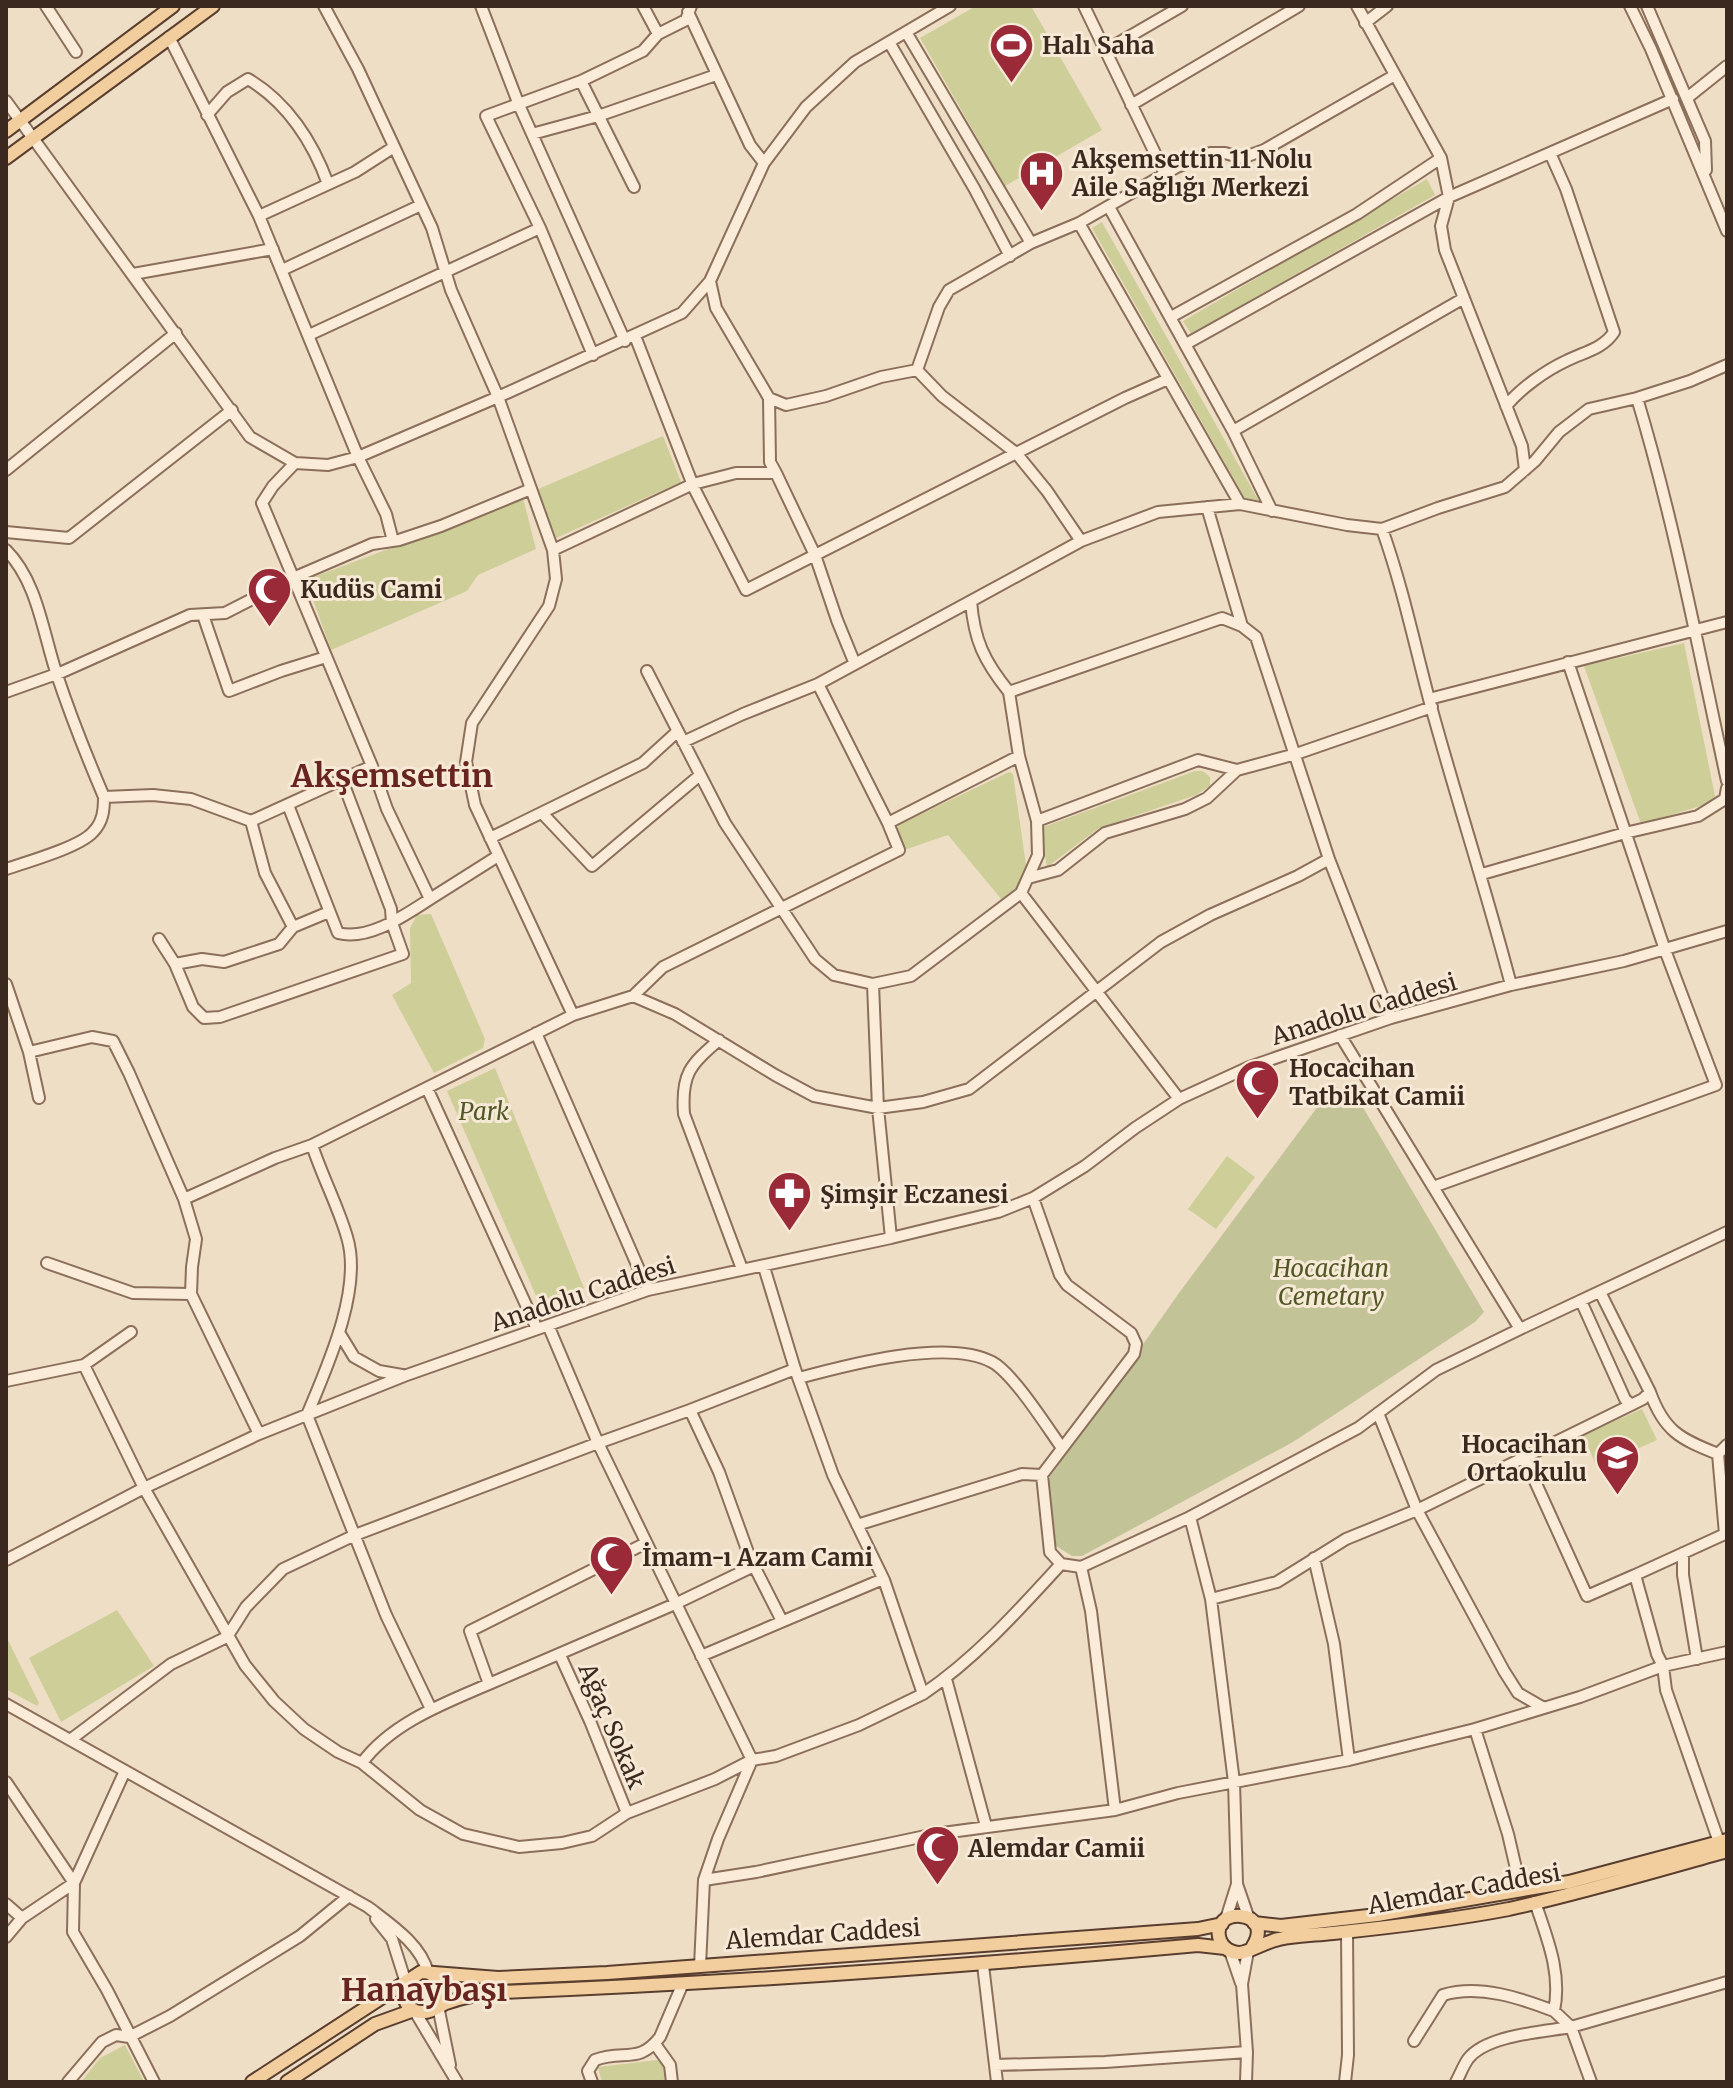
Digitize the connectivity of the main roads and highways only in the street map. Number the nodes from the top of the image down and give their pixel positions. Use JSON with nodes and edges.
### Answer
{"nodes":[{"id":1,"x":172,"y":6,"type":"edge"},
{"id":2,"x":213,"y":6,"type":"edge"},
{"id":3,"x":6,"y":131,"type":"edge"},
{"id":4,"x":6,"y":158,"type":"edge"},
{"id":5,"x":1724,"y":1844,"type":"edge"},
{"id":6,"x":1252,"y":1921,"type":"junction"},
{"id":7,"x":1224,"y":1922,"type":"junction"},
{"id":8,"x":1250,"y":1948,"type":"junction"},
{"id":9,"x":1227,"y":1949,"type":"junction"},
{"id":10,"x":428,"y":1973,"type":"junction"},
{"id":11,"x":406,"y":1983,"type":"junction"},
{"id":12,"x":438,"y":2006,"type":"junction"},
{"id":13,"x":414,"y":2010,"type":"junction"},
{"id":14,"x":292,"y":2081,"type":"edge"},
{"id":15,"x":252,"y":2082,"type":"edge"}],
"edges":[{"from":1,"to":3,"type":"main road"},
{"from":2,"to":4,"type":"main road"},
{"from":5,"to":6,"type":"main road","name":"Alemdar Caddesi"},
{"from":5,"to":8,"type":"main road","name":"Alemdar Caddesi"},
{"from":6,"to":7,"type":"main road"},
{"from":6,"to":8,"type":"main road"},
{"from":7,"to":9,"type":"main road"},
{"from":7,"to":10,"type":"main road","name":"Alemdar Caddesi"},
{"from":8,"to":9,"type":"main road"},
{"from":9,"to":12,"type":"main road","name":"Alemdar Caddesi"},
{"from":10,"to":11,"type":"main road"},
{"from":10,"to":12,"type":"main road"},
{"from":11,"to":13,"type":"main road"},
{"from":11,"to":15,"type":"main road"},
{"from":12,"to":13,"type":"main road"},
{"from":13,"to":14,"type":"main road"}]}
